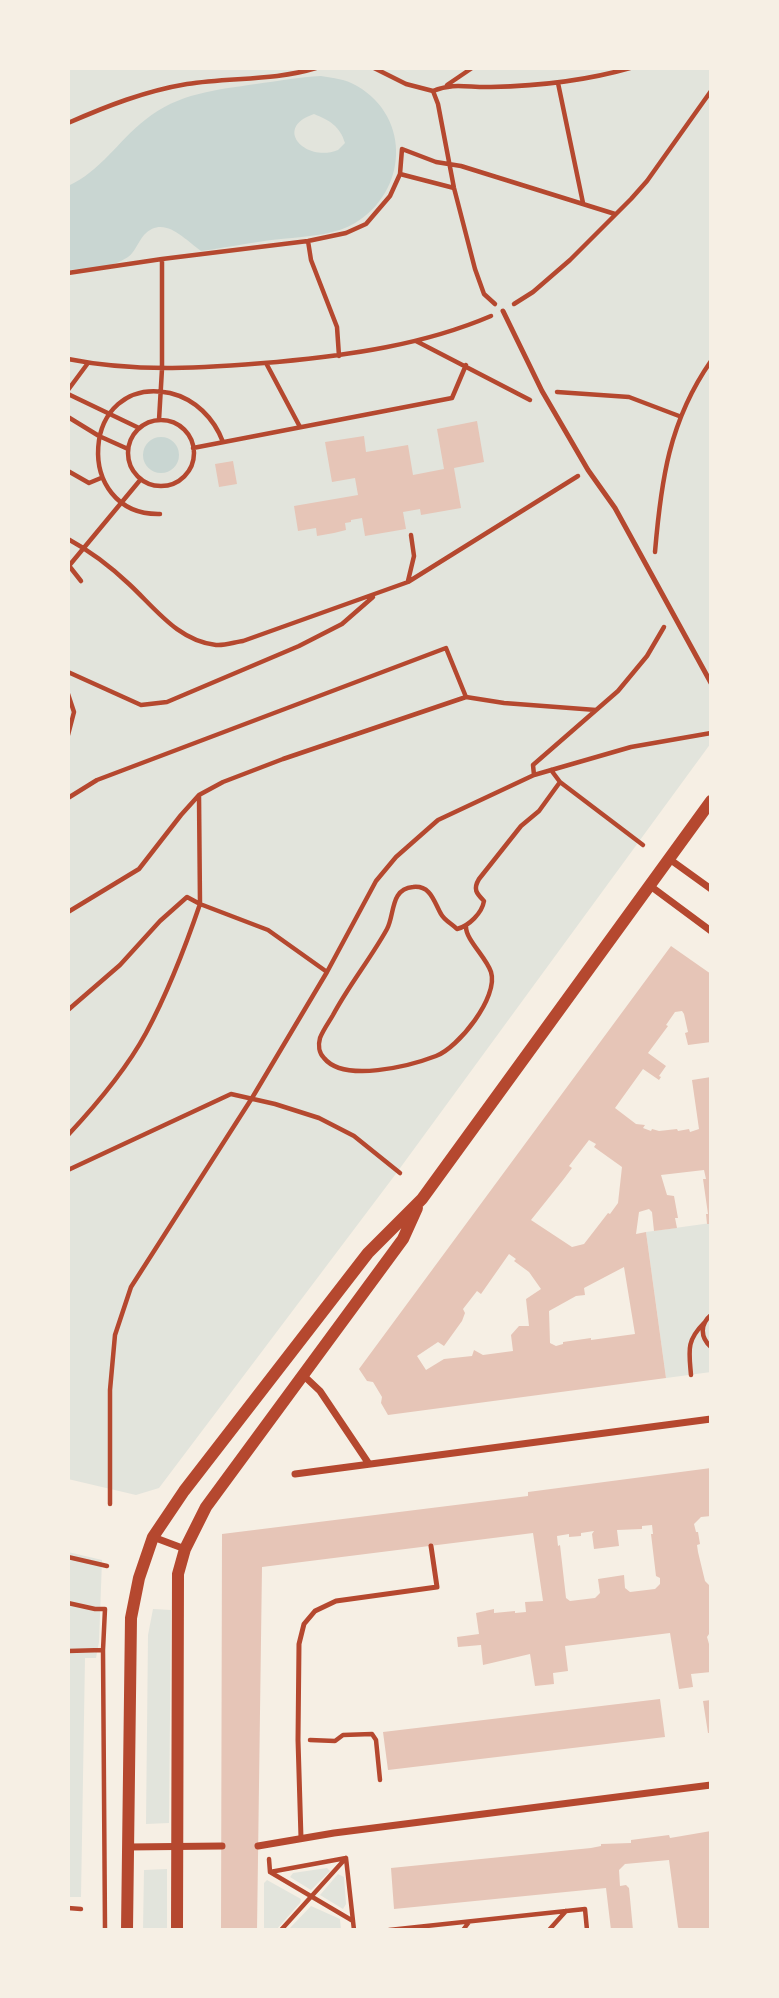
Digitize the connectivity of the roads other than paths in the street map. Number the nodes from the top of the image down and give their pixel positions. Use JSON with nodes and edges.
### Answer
{"nodes":[{"id":1,"x":503,"y":312,"type":"road end"},
{"id":2,"x":711,"y":682,"type":"edge"},
{"id":3,"x":711,"y":801,"type":"edge"},
{"id":4,"x":668,"y":859,"type":"junction"},
{"id":5,"x":649,"y":885,"type":"junction"},
{"id":6,"x":711,"y":889,"type":"edge"},
{"id":7,"x":711,"y":931,"type":"edge"},
{"id":8,"x":422,"y":1199,"type":"junction"},
{"id":9,"x":303,"y":1375,"type":"junction"},
{"id":10,"x":711,"y":1419,"type":"edge"},
{"id":11,"x":369,"y":1465,"type":"junction"},
{"id":12,"x":295,"y":1474,"type":"dead end"},
{"id":13,"x":153,"y":1538,"type":"junction"},
{"id":14,"x":431,"y":1546,"type":"dead end"},
{"id":15,"x":185,"y":1549,"type":"junction"},
{"id":16,"x":711,"y":1785,"type":"edge"},
{"id":17,"x":302,"y":1838,"type":"junction"},
{"id":18,"x":177,"y":1845,"type":"junction"},
{"id":19,"x":222,"y":1846,"type":"dead end"},
{"id":20,"x":258,"y":1846,"type":"dead end"},
{"id":21,"x":128,"y":1847,"type":"junction"},
{"id":22,"x":127,"y":1930,"type":"edge"},
{"id":23,"x":177,"y":1930,"type":"edge"}],
"edges":[{"from":1,"to":2,"type":"lane"},
{"from":3,"to":4,"type":"street"},
{"from":4,"to":5,"type":"street"},
{"from":4,"to":6,"type":"street"},
{"from":5,"to":7,"type":"street"},
{"from":5,"to":8,"type":"street"},
{"from":8,"to":9,"type":"street"},
{"from":8,"to":13,"type":"street"},
{"from":9,"to":11,"type":"street"},
{"from":9,"to":15,"type":"street"},
{"from":10,"to":11,"type":"street"},
{"from":11,"to":12,"type":"street"},
{"from":13,"to":15,"type":"street"},
{"from":13,"to":21,"type":"street"},
{"from":14,"to":17,"type":"lane"},
{"from":15,"to":18,"type":"street"},
{"from":16,"to":17,"type":"street"},
{"from":17,"to":20,"type":"street"},
{"from":18,"to":19,"type":"street"},
{"from":18,"to":21,"type":"street"},
{"from":18,"to":23,"type":"street"},
{"from":21,"to":22,"type":"street"}]}
